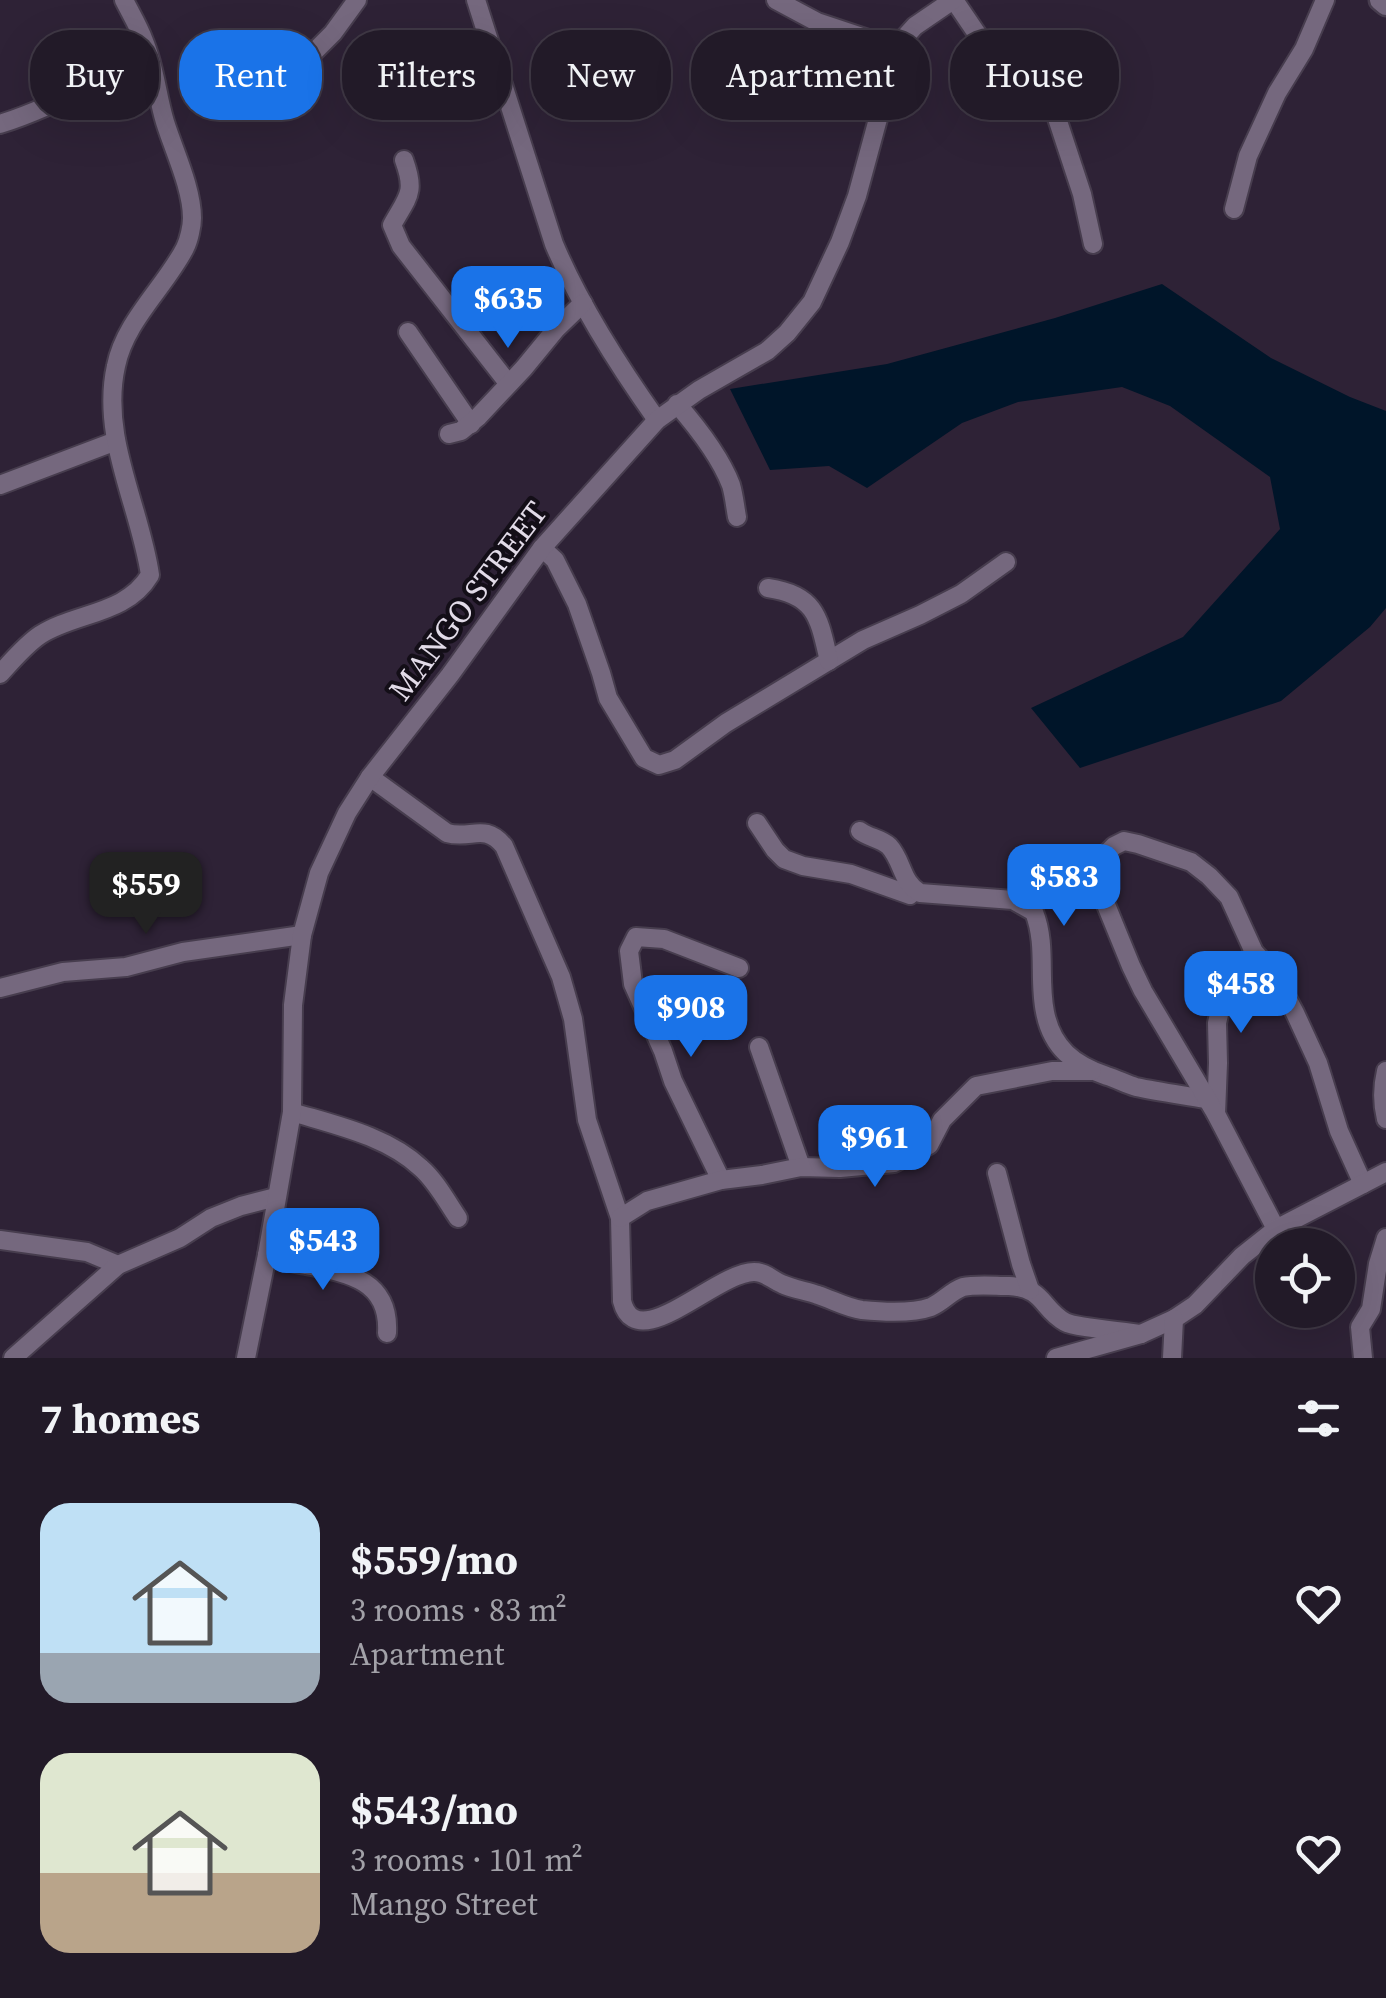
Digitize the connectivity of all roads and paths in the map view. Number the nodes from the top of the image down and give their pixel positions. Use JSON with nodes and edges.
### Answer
{"nodes":[{"id":1,"x":124,"y":0,"type":"edge"},
{"id":2,"x":357,"y":0,"type":"edge"},
{"id":3,"x":476,"y":0,"type":"edge"},
{"id":4,"x":776,"y":0,"type":"edge"},
{"id":5,"x":954,"y":0,"type":"edge"},
{"id":6,"x":1324,"y":0,"type":"edge"},
{"id":7,"x":1380,"y":0,"type":"edge"},
{"id":8,"x":1386,"y":4,"type":"edge"},
{"id":9,"x":139,"y":30,"type":"edge"},
{"id":10,"x":842,"y":30,"type":"edge"},
{"id":11,"x":911,"y":30,"type":"edge"},
{"id":12,"x":322,"y":44,"type":"edge"},
{"id":13,"x":159,"y":96,"type":"edge"},
{"id":14,"x":30,"y":114,"type":"edge"},
{"id":15,"x":878,"y":120,"type":"edge"},
{"id":16,"x":0,"y":124,"type":"edge"},
{"id":17,"x":404,"y":160,"type":"dead end"},
{"id":18,"x":1234,"y":209,"type":"dead end"},
{"id":19,"x":1093,"y":244,"type":"dead end"},
{"id":20,"x":583,"y":303,"type":"junction"},
{"id":21,"x":408,"y":332,"type":"dead end"},
{"id":22,"x":508,"y":383,"type":"junction"},
{"id":23,"x":677,"y":404,"type":"junction"},
{"id":24,"x":657,"y":420,"type":"junction"},
{"id":25,"x":471,"y":424,"type":"junction"},
{"id":26,"x":449,"y":434,"type":"dead end"},
{"id":27,"x":116,"y":442,"type":"junction"},
{"id":28,"x":0,"y":485,"type":"edge"},
{"id":29,"x":737,"y":517,"type":"dead end"},
{"id":30,"x":542,"y":548,"type":"junction"},
{"id":31,"x":1006,"y":562,"type":"dead end"},
{"id":32,"x":768,"y":588,"type":"dead end"},
{"id":33,"x":829,"y":661,"type":"junction"},
{"id":34,"x":0,"y":674,"type":"edge"},
{"id":35,"x":370,"y":777,"type":"junction"},
{"id":36,"x":757,"y":823,"type":"dead end"},
{"id":37,"x":860,"y":830,"type":"dead end"},
{"id":38,"x":910,"y":895,"type":"dead end"},
{"id":39,"x":302,"y":935,"type":"junction"},
{"id":40,"x":1254,"y":952,"type":"junction"},
{"id":41,"x":740,"y":968,"type":"dead end"},
{"id":42,"x":0,"y":988,"type":"edge"},
{"id":43,"x":759,"y":1048,"type":"dead end"},
{"id":44,"x":1386,"y":1071,"type":"edge"},
{"id":45,"x":1092,"y":1072,"type":"junction"},
{"id":46,"x":1211,"y":1106,"type":"junction"},
{"id":47,"x":292,"y":1112,"type":"junction"},
{"id":48,"x":1386,"y":1120,"type":"edge"},
{"id":49,"x":801,"y":1166,"type":"junction"},
{"id":50,"x":1386,"y":1172,"type":"edge"},
{"id":51,"x":997,"y":1173,"type":"dead end"},
{"id":52,"x":722,"y":1180,"type":"junction"},
{"id":53,"x":1363,"y":1184,"type":"junction"},
{"id":54,"x":276,"y":1196,"type":"junction"},
{"id":55,"x":458,"y":1218,"type":"dead end"},
{"id":56,"x":620,"y":1218,"type":"junction"},
{"id":57,"x":1275,"y":1228,"type":"edge"},
{"id":58,"x":1278,"y":1228,"type":"edge"},
{"id":59,"x":1386,"y":1238,"type":"edge"},
{"id":60,"x":0,"y":1240,"type":"edge"},
{"id":61,"x":1255,"y":1246,"type":"edge"},
{"id":62,"x":267,"y":1255,"type":"junction"},
{"id":63,"x":118,"y":1265,"type":"junction"},
{"id":64,"x":1030,"y":1290,"type":"junction"},
{"id":65,"x":1174,"y":1319,"type":"junction"},
{"id":66,"x":387,"y":1333,"type":"dead end"},
{"id":67,"x":1141,"y":1334,"type":"junction"},
{"id":68,"x":13,"y":1358,"type":"edge"},
{"id":69,"x":246,"y":1358,"type":"edge"},
{"id":70,"x":1056,"y":1358,"type":"edge"},
{"id":71,"x":1172,"y":1358,"type":"edge"},
{"id":72,"x":1363,"y":1358,"type":"edge"}],
"edges":[{"from":1,"to":9,"type":"street"},
{"from":2,"to":12,"type":"street"},
{"from":3,"to":20,"type":"street"},
{"from":4,"to":10,"type":"street"},
{"from":5,"to":11,"type":"street"},
{"from":5,"to":19,"type":"street"},
{"from":6,"to":18,"type":"street"},
{"from":7,"to":8,"type":"street"},
{"from":13,"to":27,"type":"street"},
{"from":14,"to":16,"type":"street"},
{"from":15,"to":23,"type":"street","name":"MANGO STREET"},
{"from":17,"to":22,"type":"street"},
{"from":20,"to":22,"type":"street"},
{"from":20,"to":24,"type":"street"},
{"from":21,"to":25,"type":"street"},
{"from":22,"to":25,"type":"street"},
{"from":23,"to":24,"type":"street","name":"MANGO STREET"},
{"from":23,"to":29,"type":"street"},
{"from":24,"to":30,"type":"street","name":"MANGO STREET"},
{"from":25,"to":26,"type":"street"},
{"from":27,"to":28,"type":"street"},
{"from":27,"to":34,"type":"street"},
{"from":30,"to":33,"type":"street"},
{"from":30,"to":35,"type":"street","name":"MANGO STREET"},
{"from":31,"to":33,"type":"street"},
{"from":32,"to":33,"type":"street"},
{"from":35,"to":39,"type":"street","name":"MANGO STREET"},
{"from":35,"to":56,"type":"street"},
{"from":36,"to":38,"type":"street"},
{"from":37,"to":45,"type":"street"},
{"from":39,"to":42,"type":"street"},
{"from":39,"to":47,"type":"street","name":"MANGO STREET"},
{"from":40,"to":46,"type":"street"},
{"from":40,"to":46,"type":"street"},
{"from":40,"to":53,"type":"street"},
{"from":41,"to":52,"type":"street"},
{"from":43,"to":49,"type":"street"},
{"from":44,"to":48,"type":"street"},
{"from":45,"to":46,"type":"street"},
{"from":45,"to":49,"type":"street"},
{"from":46,"to":57,"type":"street"},
{"from":47,"to":54,"type":"street","name":"MANGO STREET"},
{"from":47,"to":55,"type":"street"},
{"from":49,"to":52,"type":"street"},
{"from":50,"to":53,"type":"street"},
{"from":51,"to":64,"type":"street"},
{"from":52,"to":56,"type":"street"},
{"from":53,"to":58,"type":"street"},
{"from":54,"to":62,"type":"street","name":"MANGO STREET"},
{"from":54,"to":63,"type":"street"},
{"from":56,"to":64,"type":"street"},
{"from":59,"to":72,"type":"street"},
{"from":60,"to":63,"type":"street"},
{"from":61,"to":65,"type":"street"},
{"from":62,"to":66,"type":"street"},
{"from":62,"to":69,"type":"street","name":"MANGO STREET"},
{"from":63,"to":68,"type":"street"},
{"from":64,"to":67,"type":"street"},
{"from":65,"to":67,"type":"street"},
{"from":65,"to":71,"type":"street"},
{"from":67,"to":70,"type":"street"}]}
